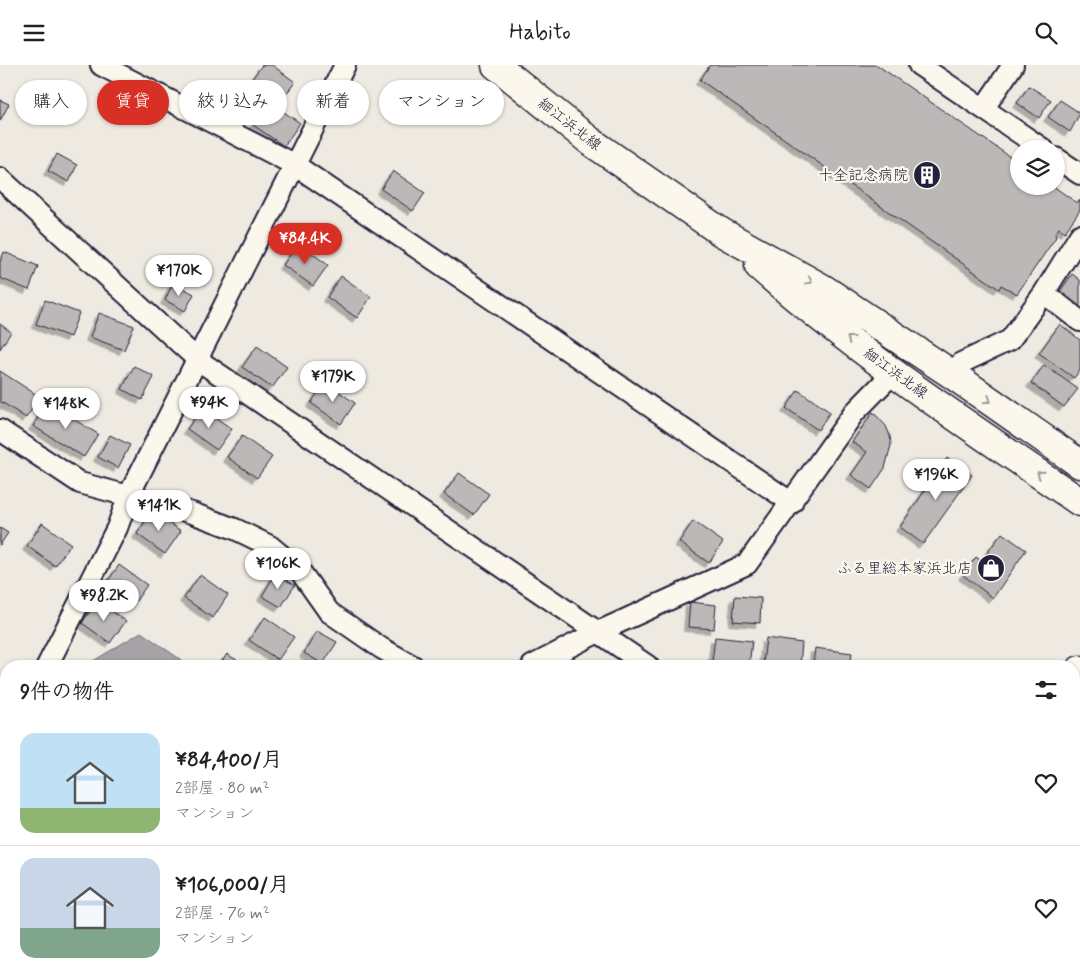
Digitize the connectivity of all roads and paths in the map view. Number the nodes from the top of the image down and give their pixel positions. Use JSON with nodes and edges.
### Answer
{"nodes":[{"id":1,"x":101,"y":65,"type":"edge"},
{"id":2,"x":345,"y":65,"type":"edge"},
{"id":3,"x":496,"y":65,"type":"edge"},
{"id":4,"x":919,"y":65,"type":"edge"},
{"id":5,"x":1013,"y":65,"type":"edge"},
{"id":6,"x":984,"y":108,"type":"junction"},
{"id":7,"x":1030,"y":140,"type":"edge"},
{"id":8,"x":1065,"y":164,"type":"edge"},
{"id":9,"x":295,"y":165,"type":"junction"},
{"id":10,"x":1080,"y":174,"type":"edge"},
{"id":11,"x":0,"y":178,"type":"edge"},
{"id":12,"x":721,"y":232,"type":"junction"},
{"id":13,"x":1080,"y":235,"type":"edge"},
{"id":14,"x":1044,"y":293,"type":"junction"},
{"id":15,"x":1080,"y":321,"type":"edge"},
{"id":16,"x":198,"y":360,"type":"junction"},
{"id":17,"x":894,"y":372,"type":"junction"},
{"id":18,"x":953,"y":375,"type":"junction"},
{"id":19,"x":0,"y":430,"type":"edge"},
{"id":20,"x":1080,"y":464,"type":"edge"},
{"id":21,"x":129,"y":495,"type":"junction"},
{"id":22,"x":1080,"y":502,"type":"edge"},
{"id":23,"x":792,"y":503,"type":"junction"},
{"id":24,"x":598,"y":632,"type":"junction"},
{"id":25,"x":50,"y":660,"type":"edge"},
{"id":26,"x":402,"y":660,"type":"edge"},
{"id":27,"x":544,"y":660,"type":"edge"},
{"id":28,"x":639,"y":660,"type":"edge"}],
"edges":[{"from":1,"to":9,"type":"street"},
{"from":2,"to":9,"type":"street"},
{"from":3,"to":12,"type":"main road","name":"細江浜北線"},
{"from":4,"to":6,"type":"street"},
{"from":5,"to":6,"type":"street"},
{"from":6,"to":7,"type":"street"},
{"from":8,"to":10,"type":"street"},
{"from":9,"to":16,"type":"street"},
{"from":9,"to":23,"type":"street"},
{"from":11,"to":16,"type":"street"},
{"from":17,"to":12,"type":"main road","name":"細江浜北線","one_way":true},
{"from":12,"to":18,"type":"main road","name":"細江浜北線","one_way":true},
{"from":13,"to":14,"type":"street"},
{"from":14,"to":15,"type":"street"},
{"from":14,"to":18,"type":"street"},
{"from":16,"to":21,"type":"street"},
{"from":16,"to":24,"type":"street"},
{"from":22,"to":17,"type":"main road","name":"細江浜北線","one_way":true},
{"from":17,"to":23,"type":"street"},
{"from":18,"to":20,"type":"main road","name":"細江浜北線","one_way":true},
{"from":19,"to":21,"type":"street"},
{"from":21,"to":25,"type":"street"},
{"from":21,"to":26,"type":"street"},
{"from":23,"to":24,"type":"street"},
{"from":24,"to":27,"type":"street"},
{"from":24,"to":28,"type":"street"}]}
